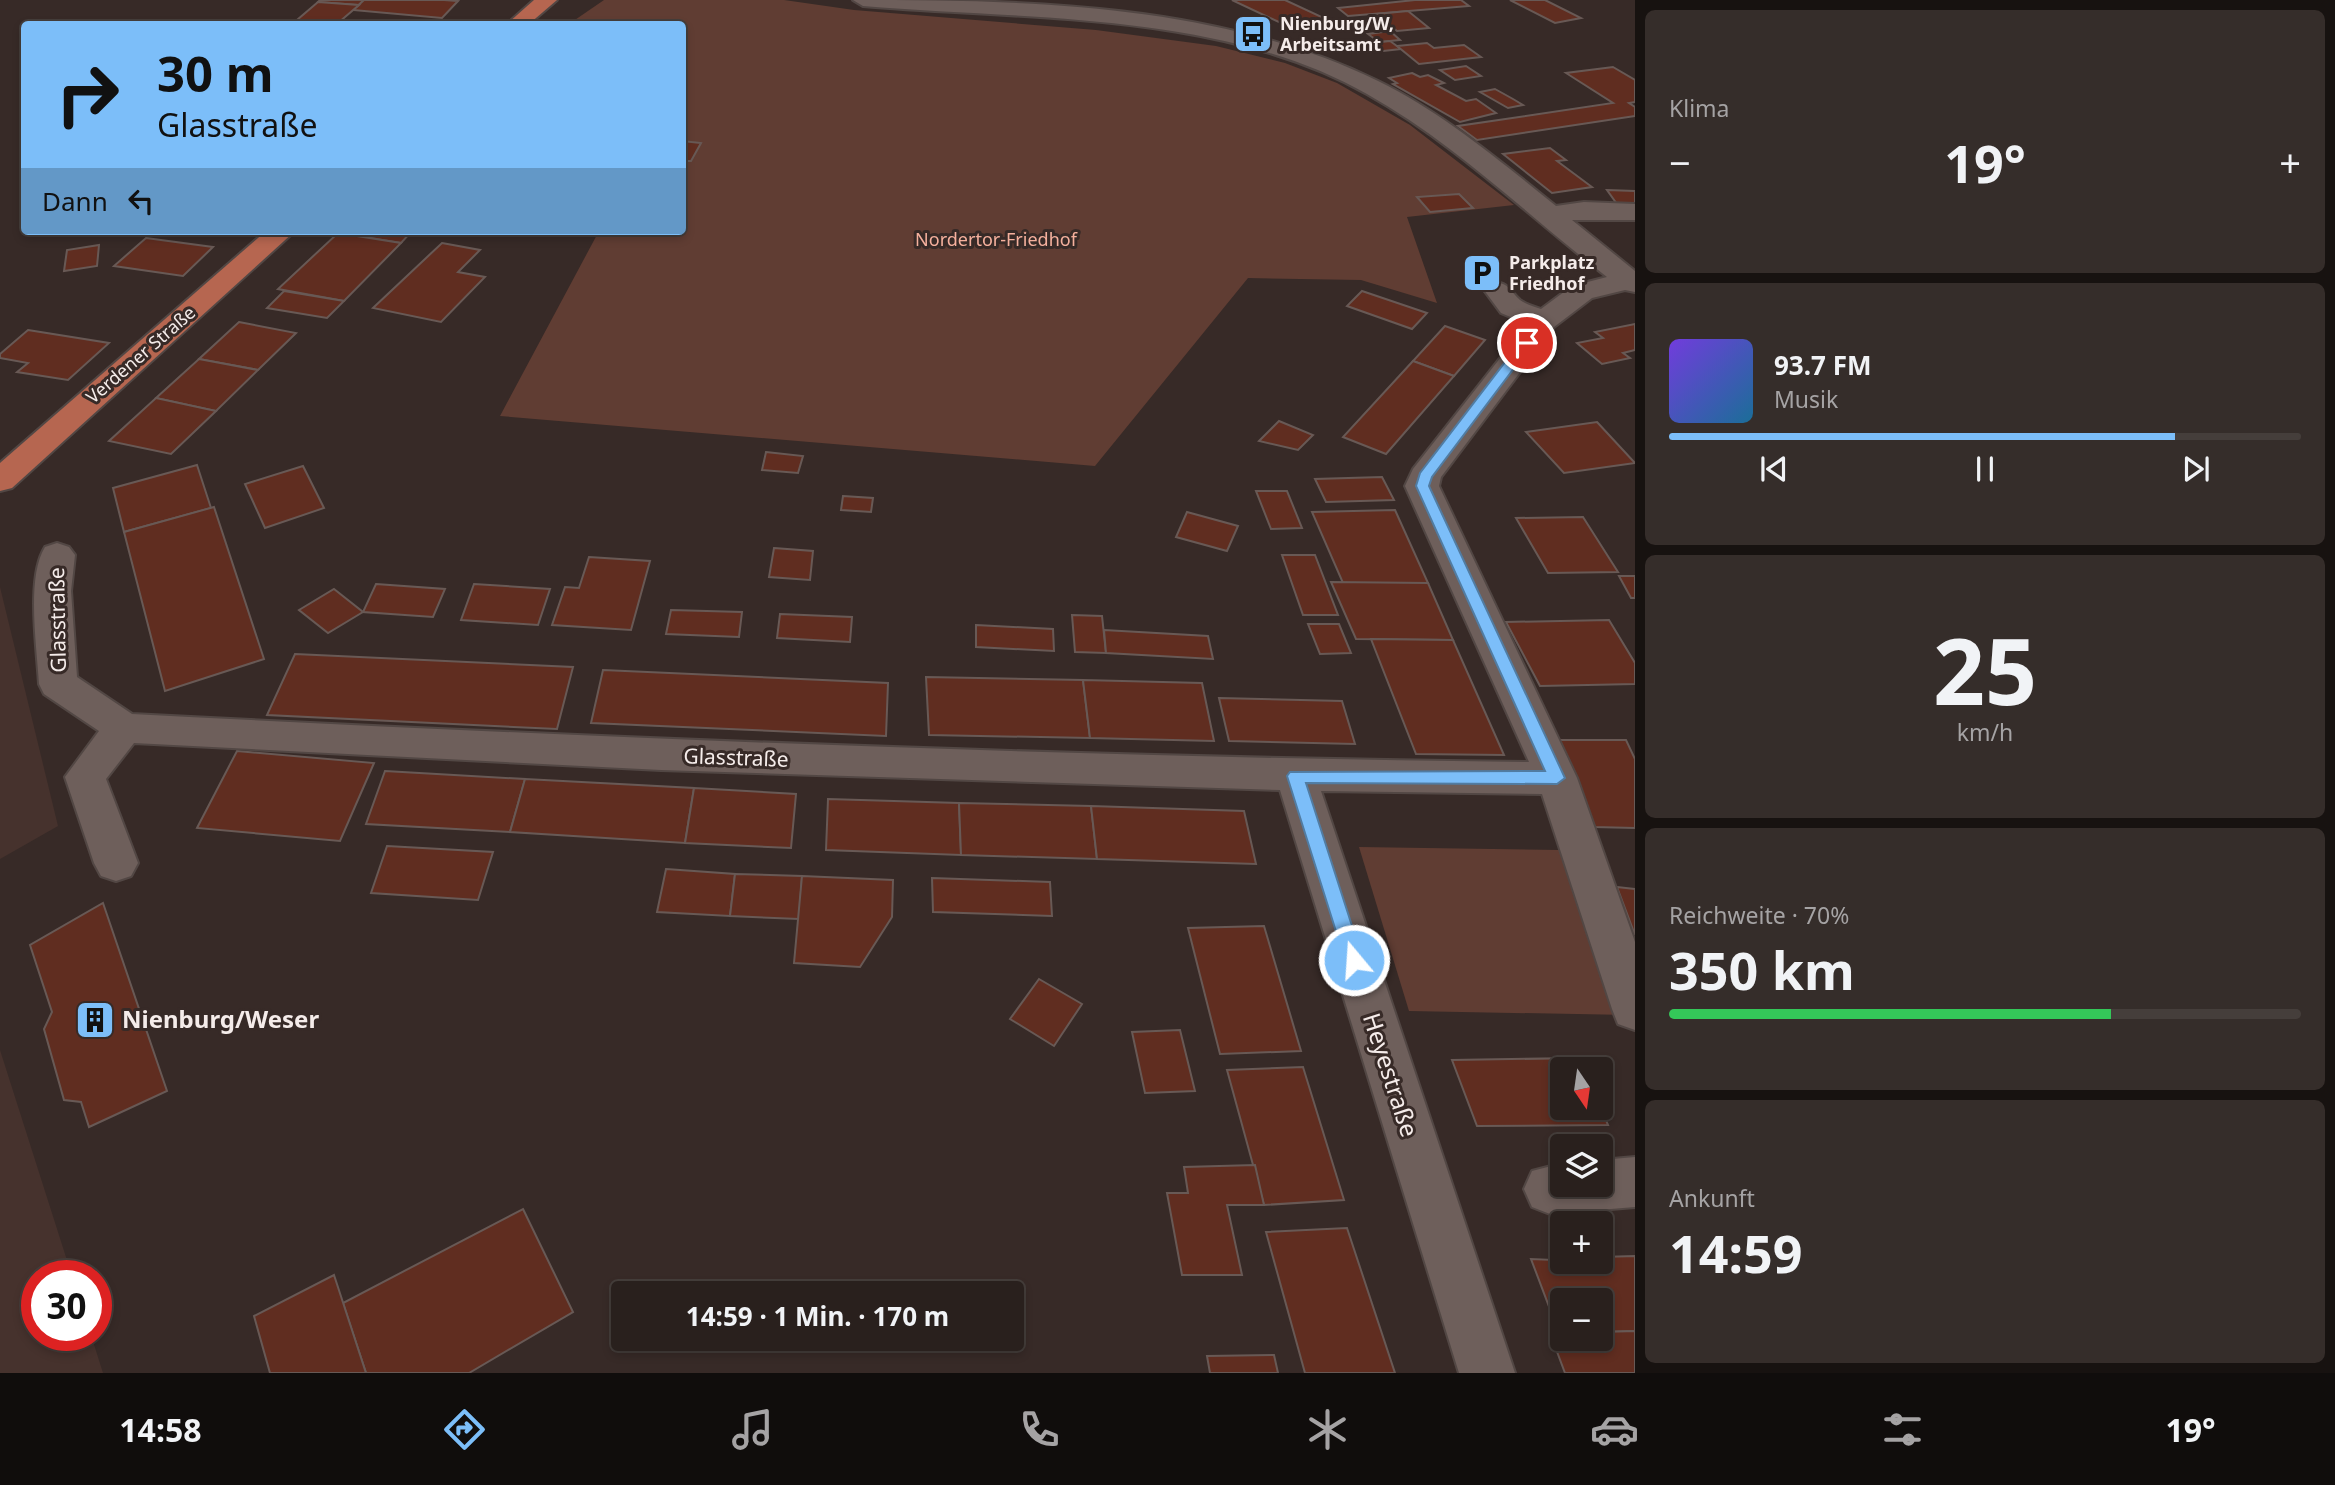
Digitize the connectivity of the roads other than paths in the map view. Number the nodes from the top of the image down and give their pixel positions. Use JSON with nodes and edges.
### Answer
{"nodes":[{"id":1,"x":547,"y":0,"type":"edge"},
{"id":2,"x":863,"y":0,"type":"edge"},
{"id":3,"x":521,"y":21,"type":"edge"},
{"id":4,"x":1635,"y":212,"type":"edge"},
{"id":5,"x":1550,"y":215,"type":"junction"},
{"id":6,"x":277,"y":235,"type":"edge"},
{"id":7,"x":1632,"y":282,"type":"edge"},
{"id":8,"x":1497,"y":290,"type":"dead end"},
{"id":9,"x":1544,"y":321,"type":"junction"},
{"id":10,"x":0,"y":481,"type":"edge"},
{"id":11,"x":57,"y":555,"type":"dead end"},
{"id":12,"x":124,"y":728,"type":"junction"},
{"id":13,"x":1296,"y":776,"type":"junction"},
{"id":14,"x":1557,"y":778,"type":"junction"},
{"id":15,"x":116,"y":863,"type":"dead end"},
{"id":16,"x":1635,"y":1009,"type":"edge"},
{"id":17,"x":1635,"y":1182,"type":"edge"},
{"id":18,"x":1613,"y":1184,"type":"edge"},
{"id":19,"x":1487,"y":1373,"type":"edge"}],
"edges":[{"from":1,"to":3,"type":"main road"},
{"from":2,"to":5,"type":"street"},
{"from":4,"to":5,"type":"street"},
{"from":5,"to":7,"type":"street"},
{"from":6,"to":10,"type":"main road","name":"Verdener Straße"},
{"from":7,"to":9,"type":"street"},
{"from":8,"to":9,"type":"street"},
{"from":9,"to":14,"type":"street"},
{"from":11,"to":12,"type":"street","name":"Glasstraße"},
{"from":12,"to":13,"type":"street","name":"Glasstraße"},
{"from":12,"to":15,"type":"street"},
{"from":13,"to":14,"type":"street","name":"Glasstraße"},
{"from":13,"to":19,"type":"street","name":"Heyestraße"},
{"from":14,"to":16,"type":"street"},
{"from":17,"to":18,"type":"street"}]}
